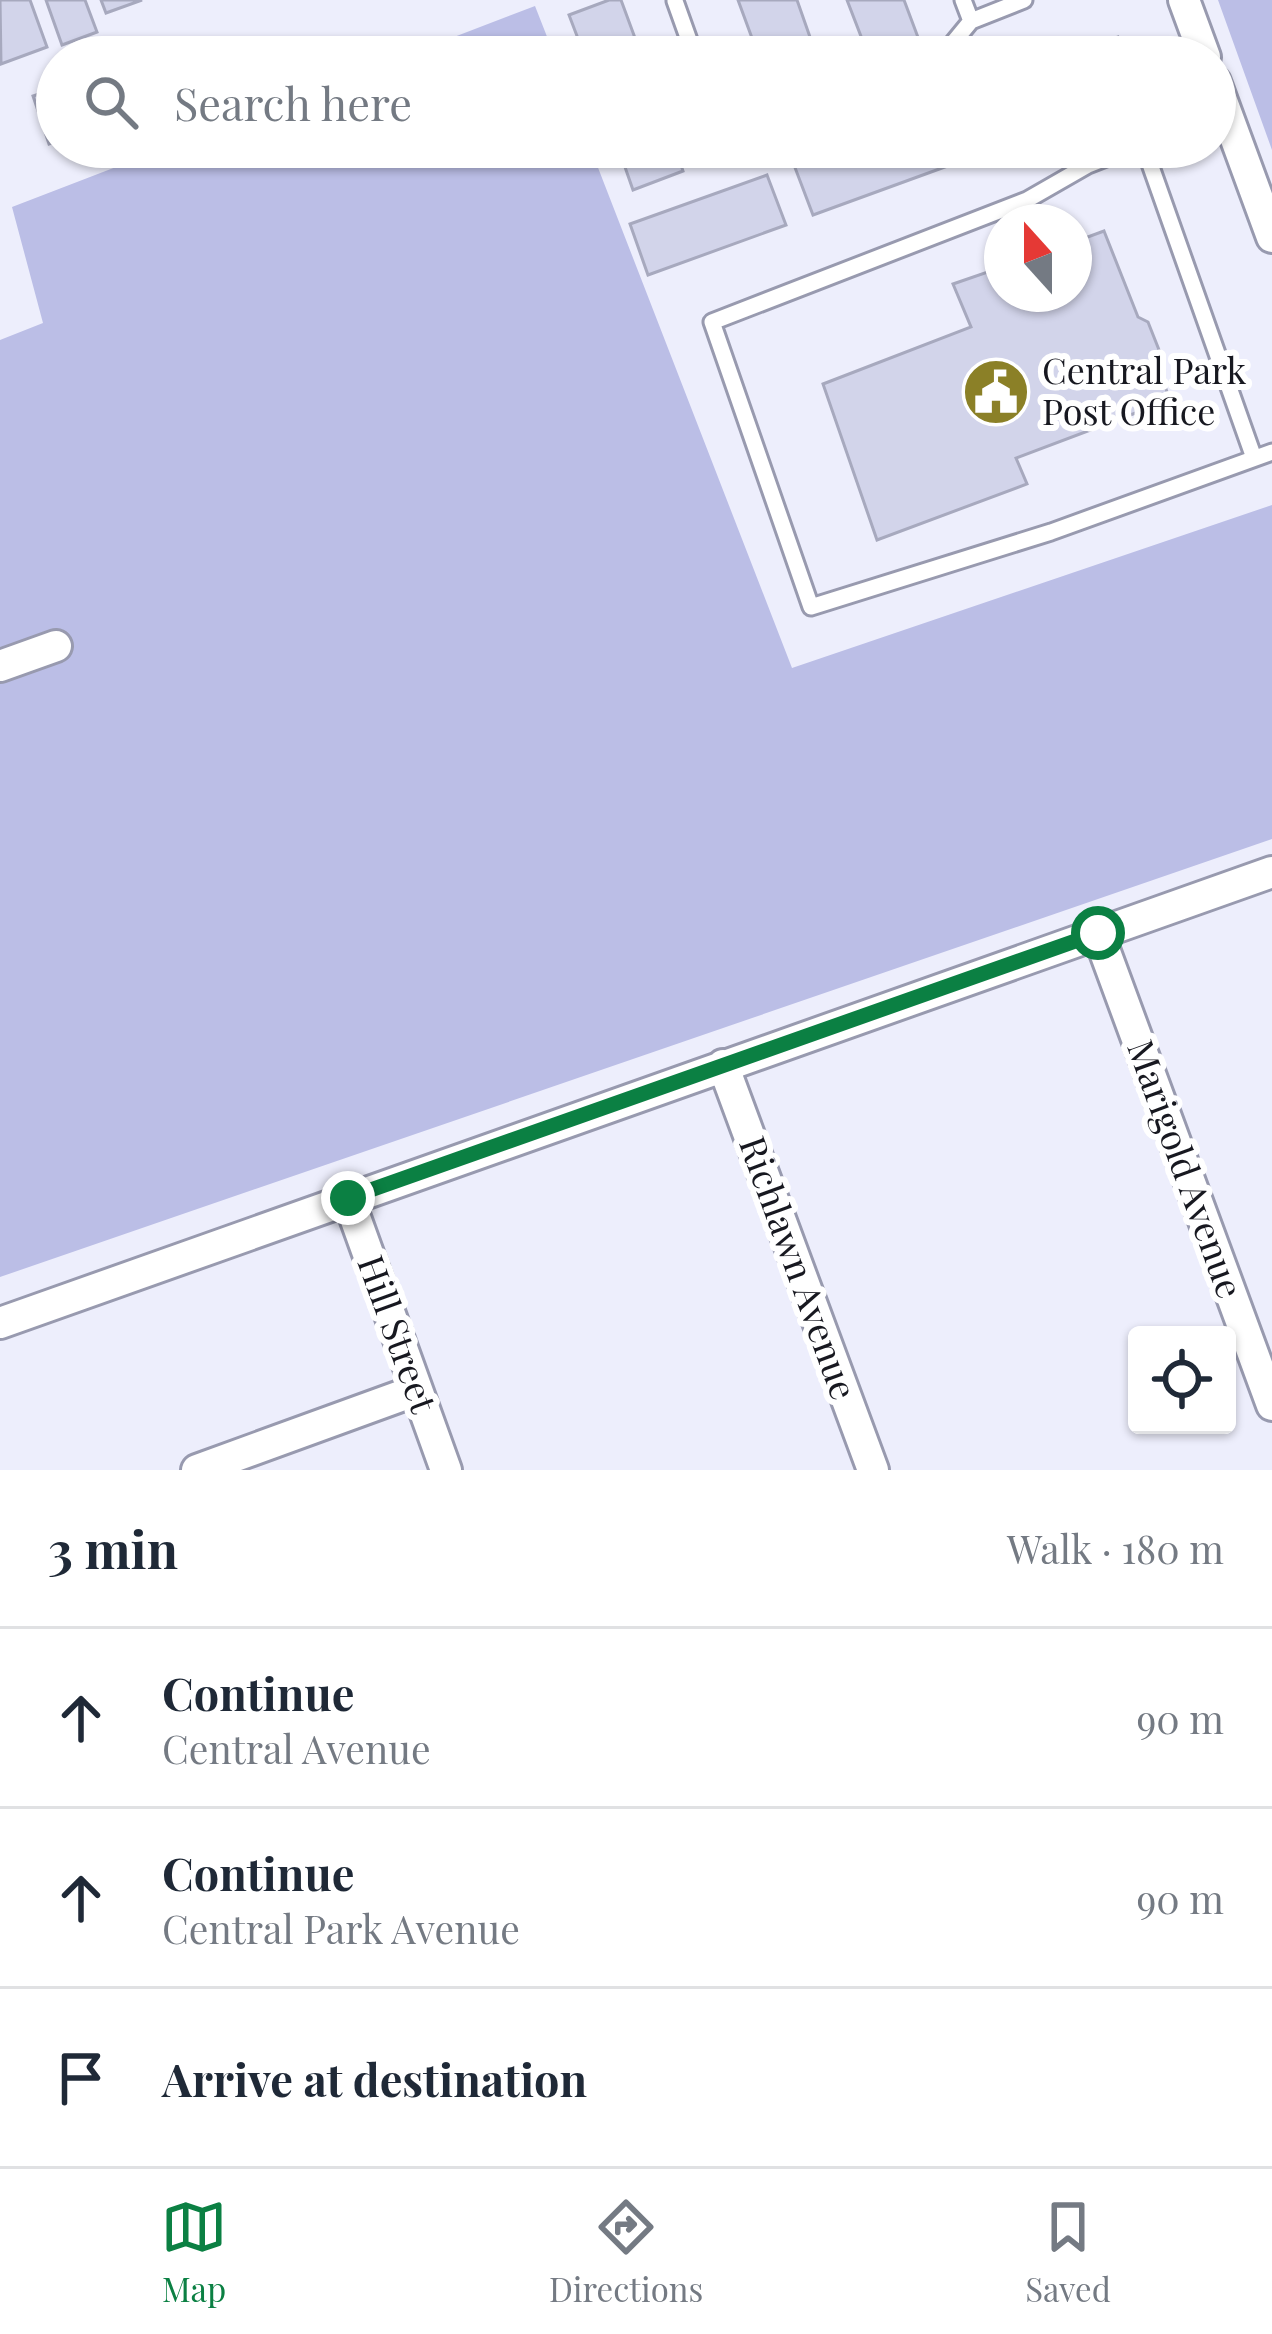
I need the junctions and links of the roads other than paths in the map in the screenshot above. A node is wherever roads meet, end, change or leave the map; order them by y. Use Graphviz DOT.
graph roads {
  1 [pos="963,0"];
  2 [pos="1024,0"];
  3 [pos="1184,0"];
  4 [pos="675,1"];
  5 [pos="971,21"];
  6 [pos="688,36"];
  7 [pos="959,36"];
  8 [pos="1197,36"];
  9 [pos="1236,145"];
  10 [pos="1083,168"];
  11 [pos="1151,168"];
  12 [pos="1272,237"];
  13 [pos="1272,452"];
  14 [pos="1254,458"];
  15 [pos="56,646"];
  16 [pos="0,666"];
  17 [pos="1272,872"];
  18 [pos="1098,933"];
  19 [pos="723,1065"];
  20 [pos="348,1198"];
  21 [pos="0,1323"];
  22 [pos="417,1390"];
  23 [pos="1272,1405"];
  24 [pos="196,1470"];
  25 [pos="446,1470"];
  26 [pos="873,1470"];
  1 -- 5 [label="lane"];
  2 -- 5 [label="lane"];
  3 -- 8 [label="street"];
  4 -- 6 [label="lane"];
  5 -- 7 [label="lane"];
  9 -- 12 [label="street"];
  10 -- 14 [label="lane"];
  11 -- 14 [label="lane"];
  13 -- 14 [label="lane"];
  15 -- 16 [label="street"];
  17 -- 18 [label="street"];
  18 -- 19 [label="street"];
  18 -- 23 [label="street, Marigold Avenue"];
  19 -- 20 [label="street"];
  19 -- 26 [label="street, Richlawn Avenue"];
  20 -- 21 [label="street"];
  20 -- 22 [label="street, Hill Street"];
  22 -- 24 [label="street"];
  22 -- 25 [label="street, Hill Street"];
}
